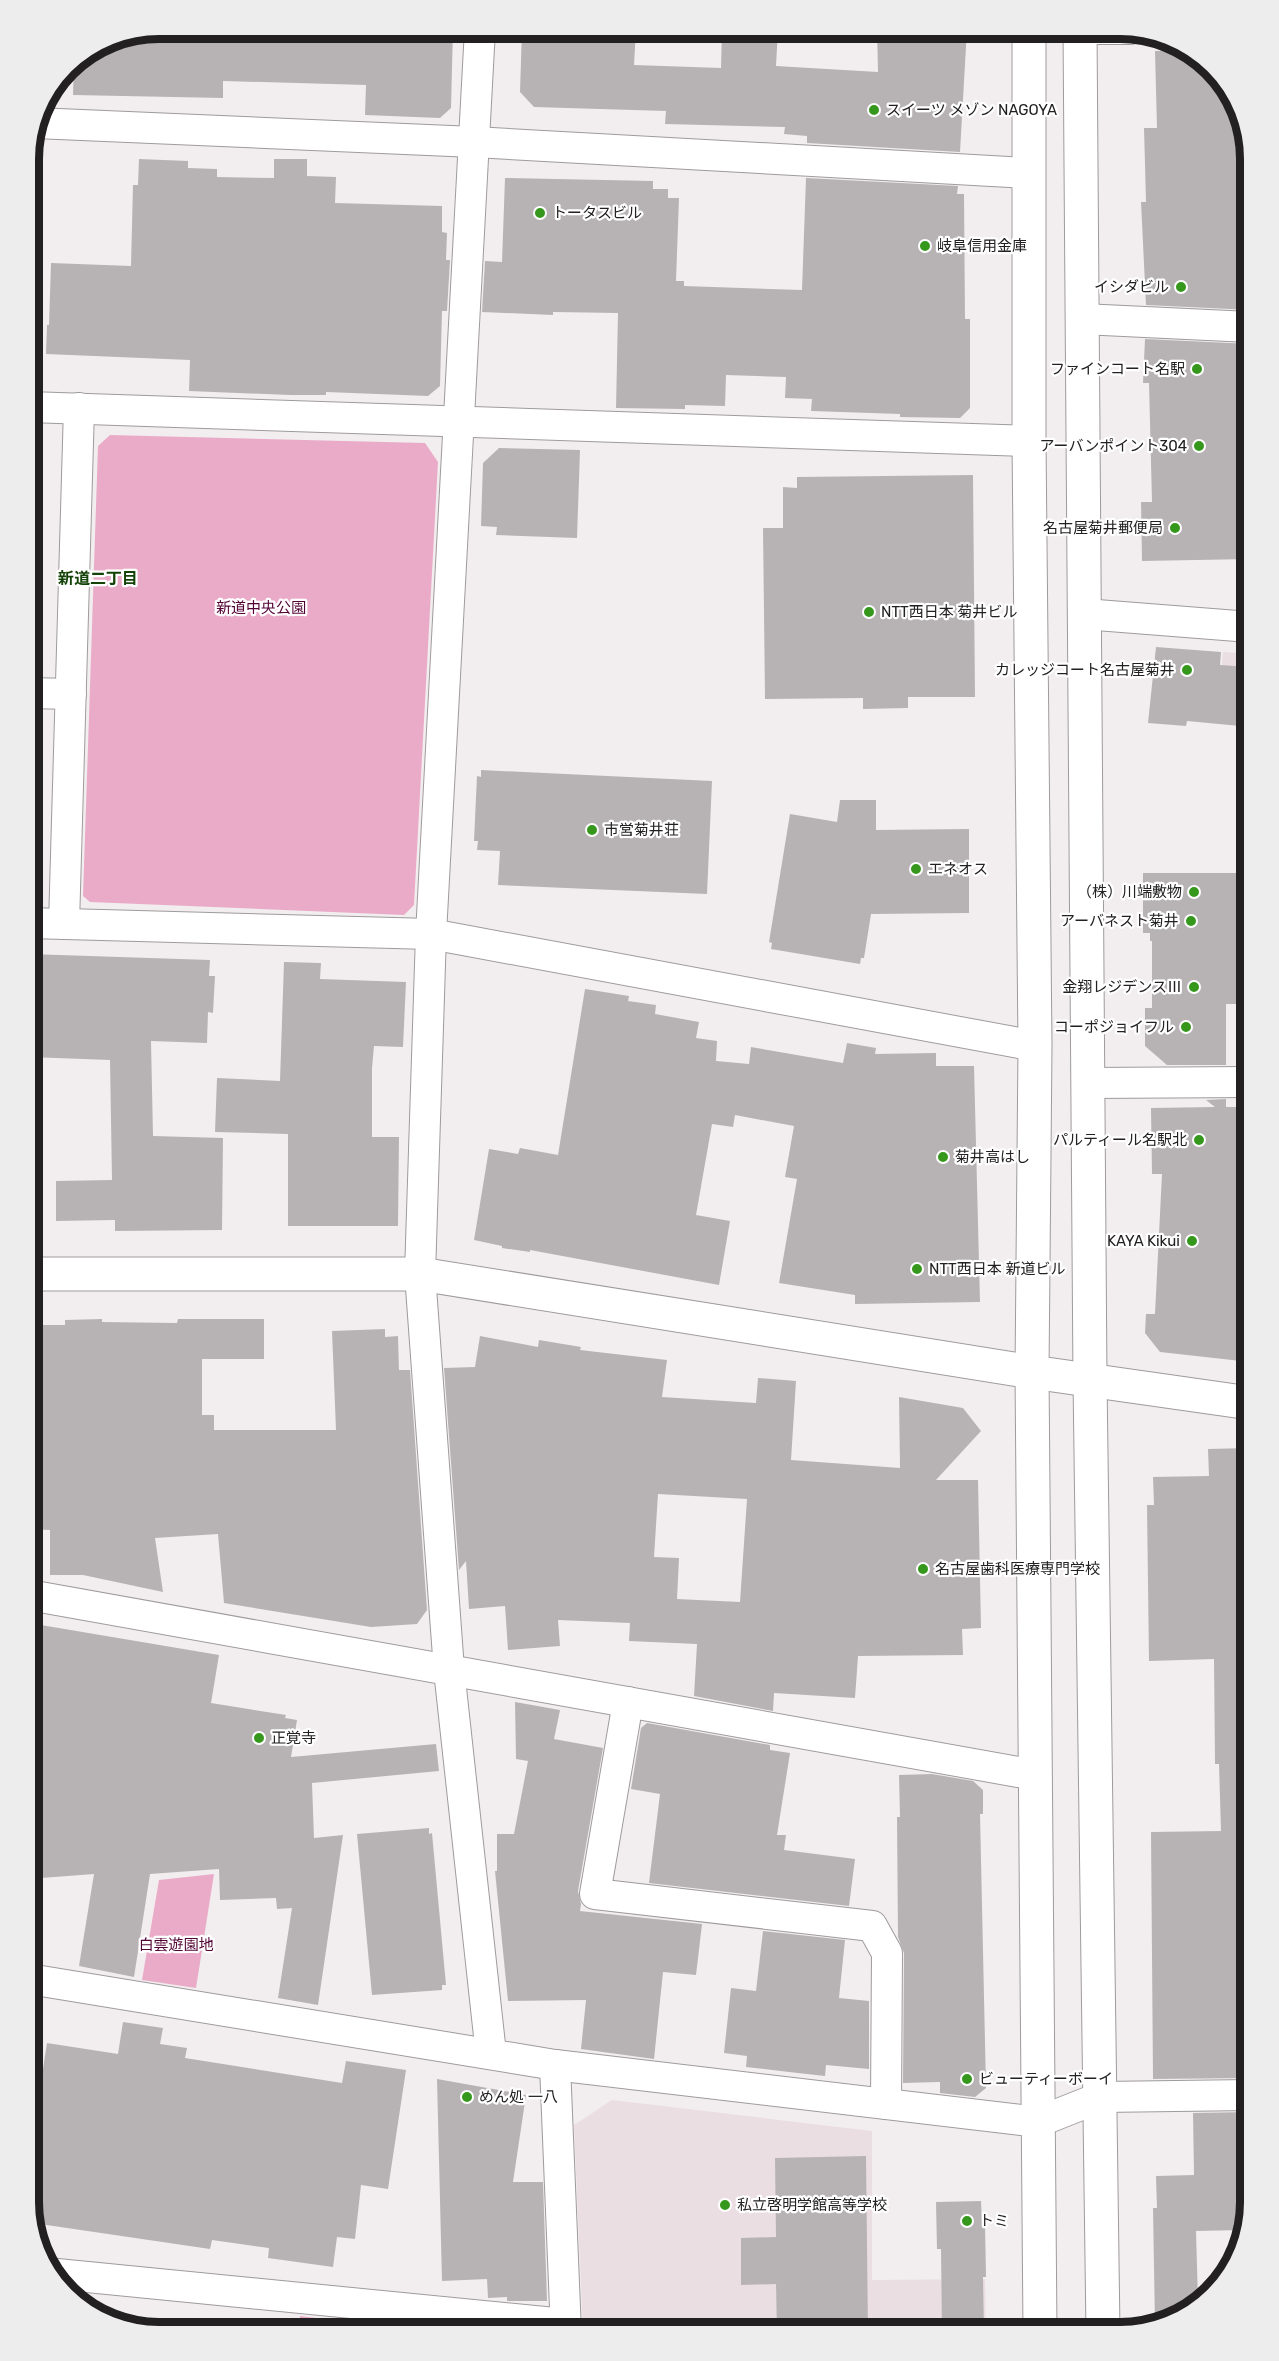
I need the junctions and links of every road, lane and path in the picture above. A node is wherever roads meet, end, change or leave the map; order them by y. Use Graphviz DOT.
graph roads {
  1 [pos="479,39"];
  2 [pos="1029,39"];
  3 [pos="1080,39"];
  4 [pos="45,123"];
  5 [pos="474,142"];
  6 [pos="1028,173"];
  7 [pos="1082,319"];
  8 [pos="1240,326"];
  9 [pos="39,407"];
  10 [pos="79,408"];
  11 [pos="459,421"];
  12 [pos="1029,441"];
  13 [pos="1084,614"];
  14 [pos="1240,626"];
  15 [pos="39,693"];
  16 [pos="71,694"];
  17 [pos="39,923"];
  18 [pos="64,924"];
  19 [pos="432,934"];
  20 [pos="1035,1046"];
  21 [pos="1240,1082"];
  22 [pos="1088,1083"];
  23 [pos="39,1274"];
  24 [pos="420,1274"];
  25 [pos="1032,1372"];
  26 [pos="1090,1380"];
  27 [pos="1240,1401"];
  28 [pos="39,1597"];
  29 [pos="449,1670"];
  30 [pos="628,1702"];
  31 [pos="1035,1775"];
  32 [pos="39,1980"];
  33 [pos="491,2054"];
  34 [pos="555,2065"];
  35 [pos="1240,2095"];
  36 [pos="1101,2097"];
  37 [pos="886,2104"];
  38 [pos="1038,2122"];
  39 [pos="64,2275"];
  40 [pos="509,2322"];
  41 [pos="565,2322"];
  42 [pos="1040,2322"];
  43 [pos="1103,2322"];
  1 -- 5 [label="street"];
  2 -- 6 [label="street"];
  3 -- 7 [label="street"];
  4 -- 5 [label="street"];
  5 -- 6 [label="street"];
  5 -- 11 [label="street"];
  6 -- 12 [label="street"];
  7 -- 8 [label="street"];
  7 -- 13 [label="street"];
  9 -- 10 [label="street"];
  10 -- 11 [label="street"];
  10 -- 16 [label="street"];
  11 -- 12 [label="street"];
  11 -- 19 [label="street"];
  12 -- 20 [label="street"];
  13 -- 14 [label="street"];
  13 -- 22 [label="street"];
  15 -- 16 [label="street"];
  16 -- 18 [label="street"];
  17 -- 18 [label="street"];
  18 -- 19 [label="street"];
  19 -- 20 [label="street"];
  19 -- 24 [label="street"];
  20 -- 25 [label="street"];
  21 -- 22 [label="street"];
  22 -- 26 [label="street"];
  23 -- 24 [label="street"];
  24 -- 25 [label="street"];
  24 -- 29 [label="street"];
  25 -- 26 [label="street"];
  25 -- 31 [label="street"];
  26 -- 27 [label="street"];
  26 -- 36 [label="street"];
  28 -- 29 [label="street"];
  29 -- 30 [label="street"];
  29 -- 33 [label="street"];
  30 -- 31 [label="street"];
  30 -- 37 [label="street"];
  31 -- 38 [label="street"];
  32 -- 33 [label="street"];
  33 -- 34 [label="street"];
  34 -- 37 [label="street"];
  34 -- 41 [label="street"];
  35 -- 36 [label="street"];
  36 -- 38 [label="street"];
  36 -- 43 [label="street"];
  37 -- 38 [label="street"];
  38 -- 42 [label="street"];
  39 -- 40 [label="street"];
}
